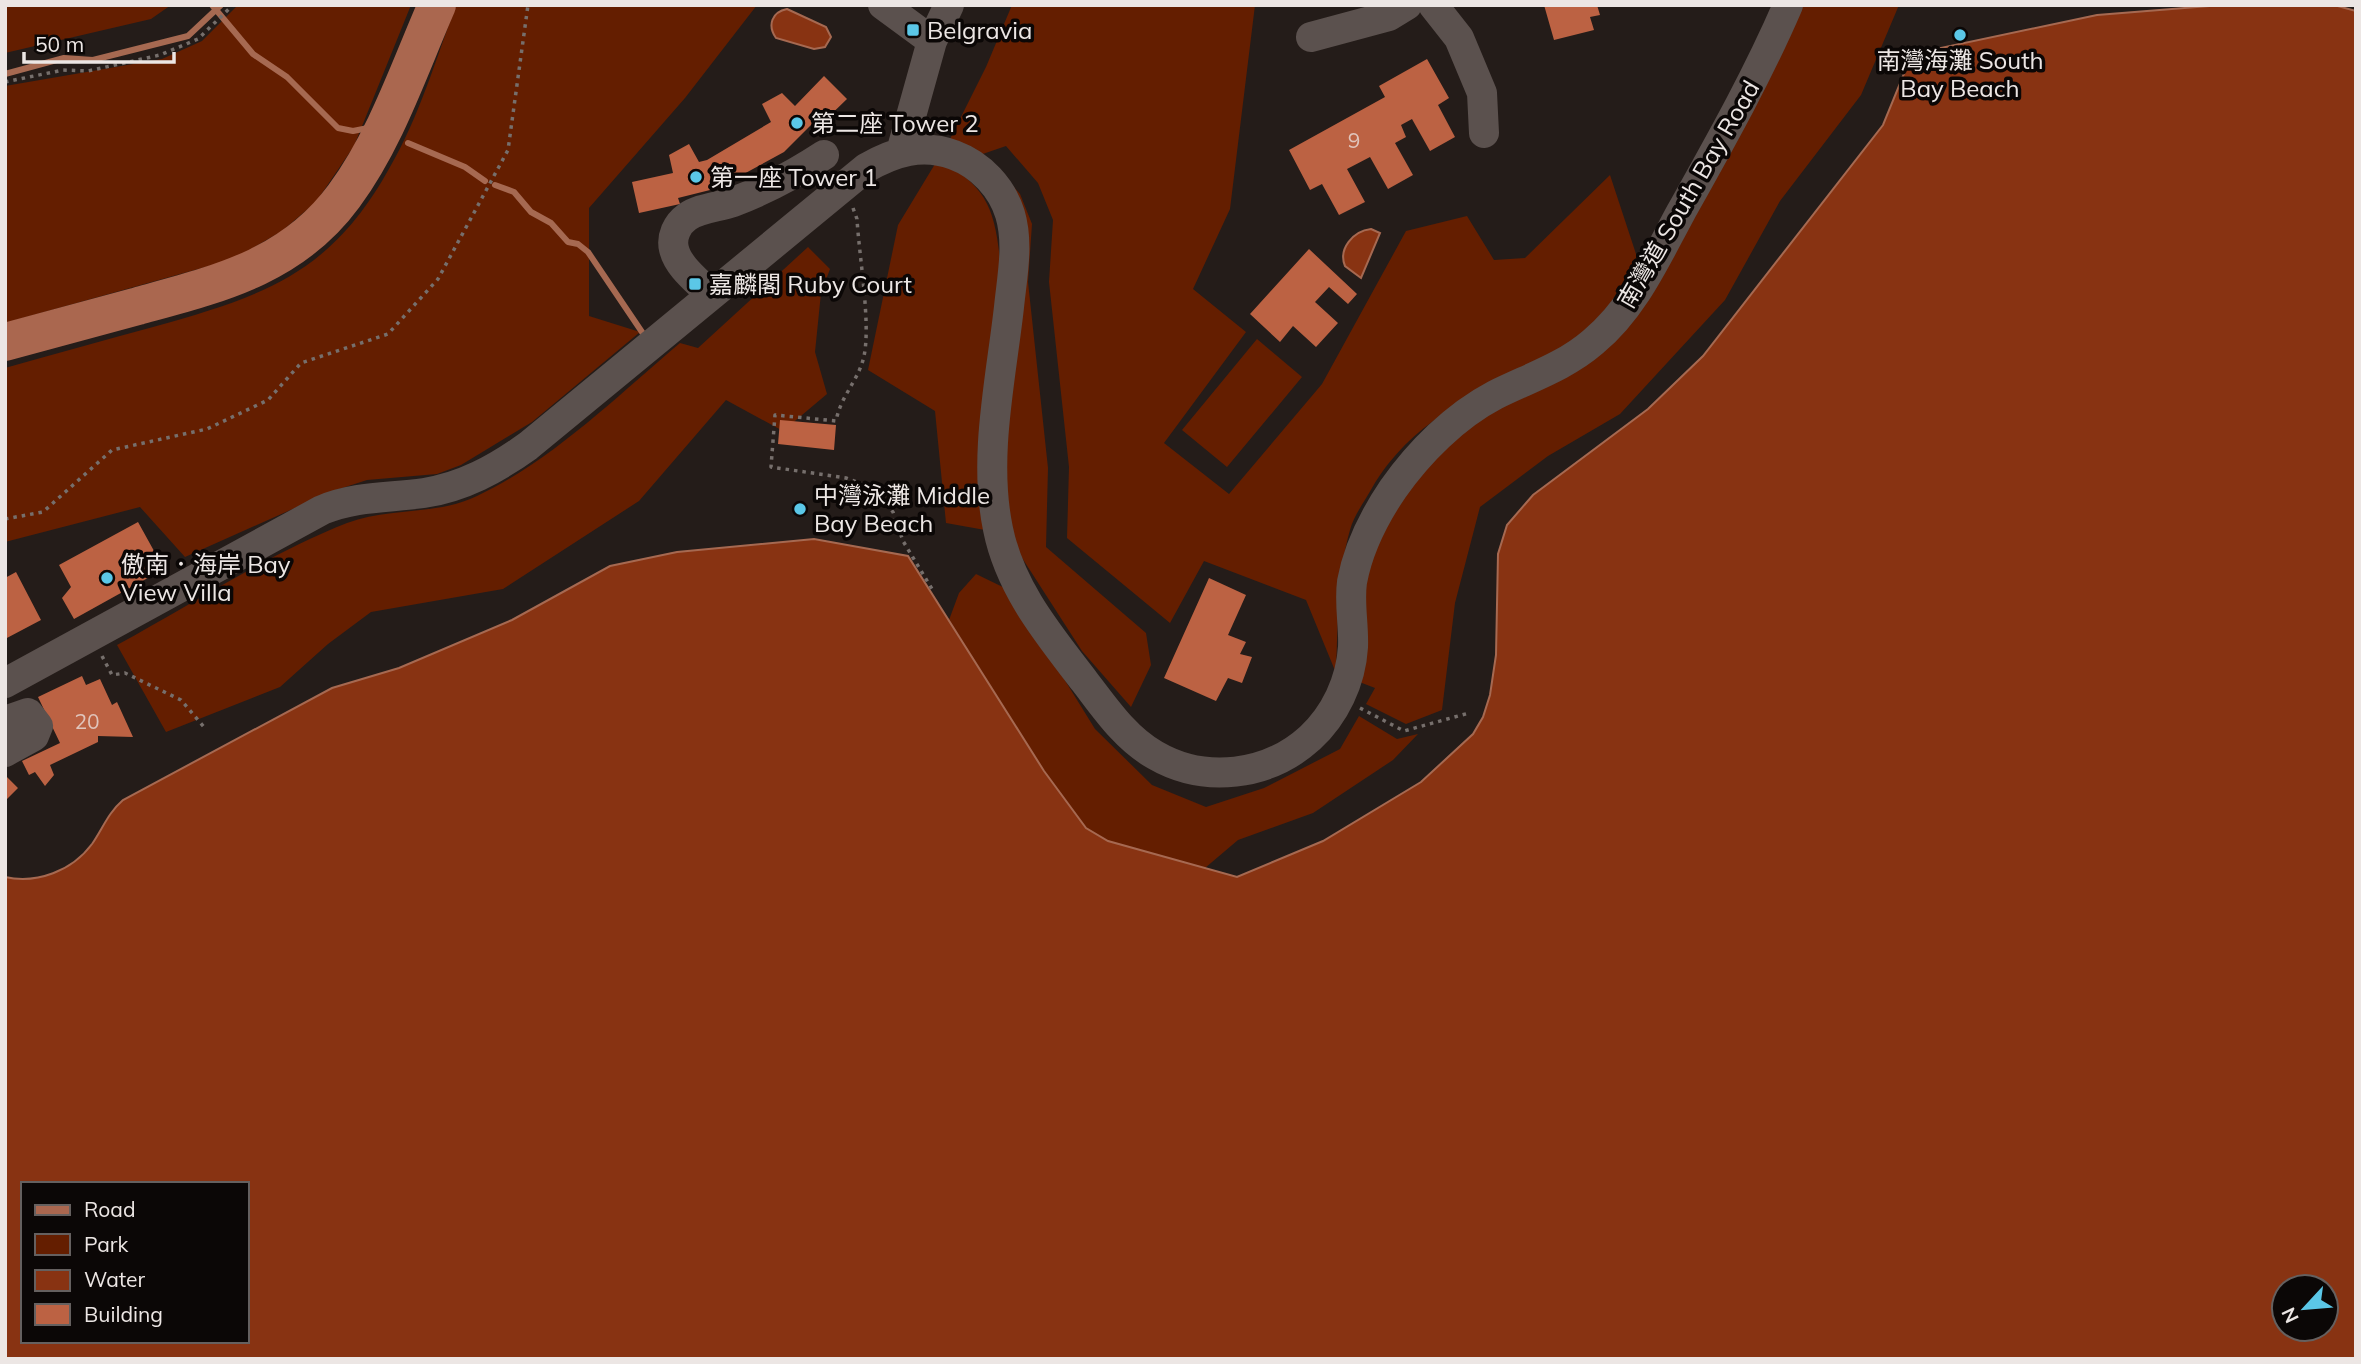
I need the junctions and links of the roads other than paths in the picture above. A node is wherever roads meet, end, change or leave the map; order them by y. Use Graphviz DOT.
graph roads {
  1 [pos="437,5"];
  2 [pos="883,5"];
  3 [pos="948,5"];
  4 [pos="1407,5"];
  5 [pos="1433,5"];
  6 [pos="1788,5"];
  7 [pos="1311,37"];
  8 [pos="932,41"];
  9 [pos="1484,133"];
  10 [pos="901,152"];
  11 [pos="824,155"];
  12 [pos="711,295"];
  13 [pos="5,342"];
  14 [pos="5,683"];
  15 [pos="5,721"];
  16 [pos="5,751"];
  1 -- 13 [label="main road"];
  2 -- 8 [label="street"];
  3 -- 8 [label="street"];
  4 -- 7 [label="street"];
  5 -- 9 [label="street"];
  6 -- 10 [label="street, 南灣道 South Bay Road"];
  8 -- 10 [label="street"];
  10 -- 12 [label="street, 南灣道 South Bay Road"];
  11 -- 12 [label="street"];
  12 -- 14 [label="street, 南灣道 South Bay Road"];
  15 -- 16 [label="street"];
}
